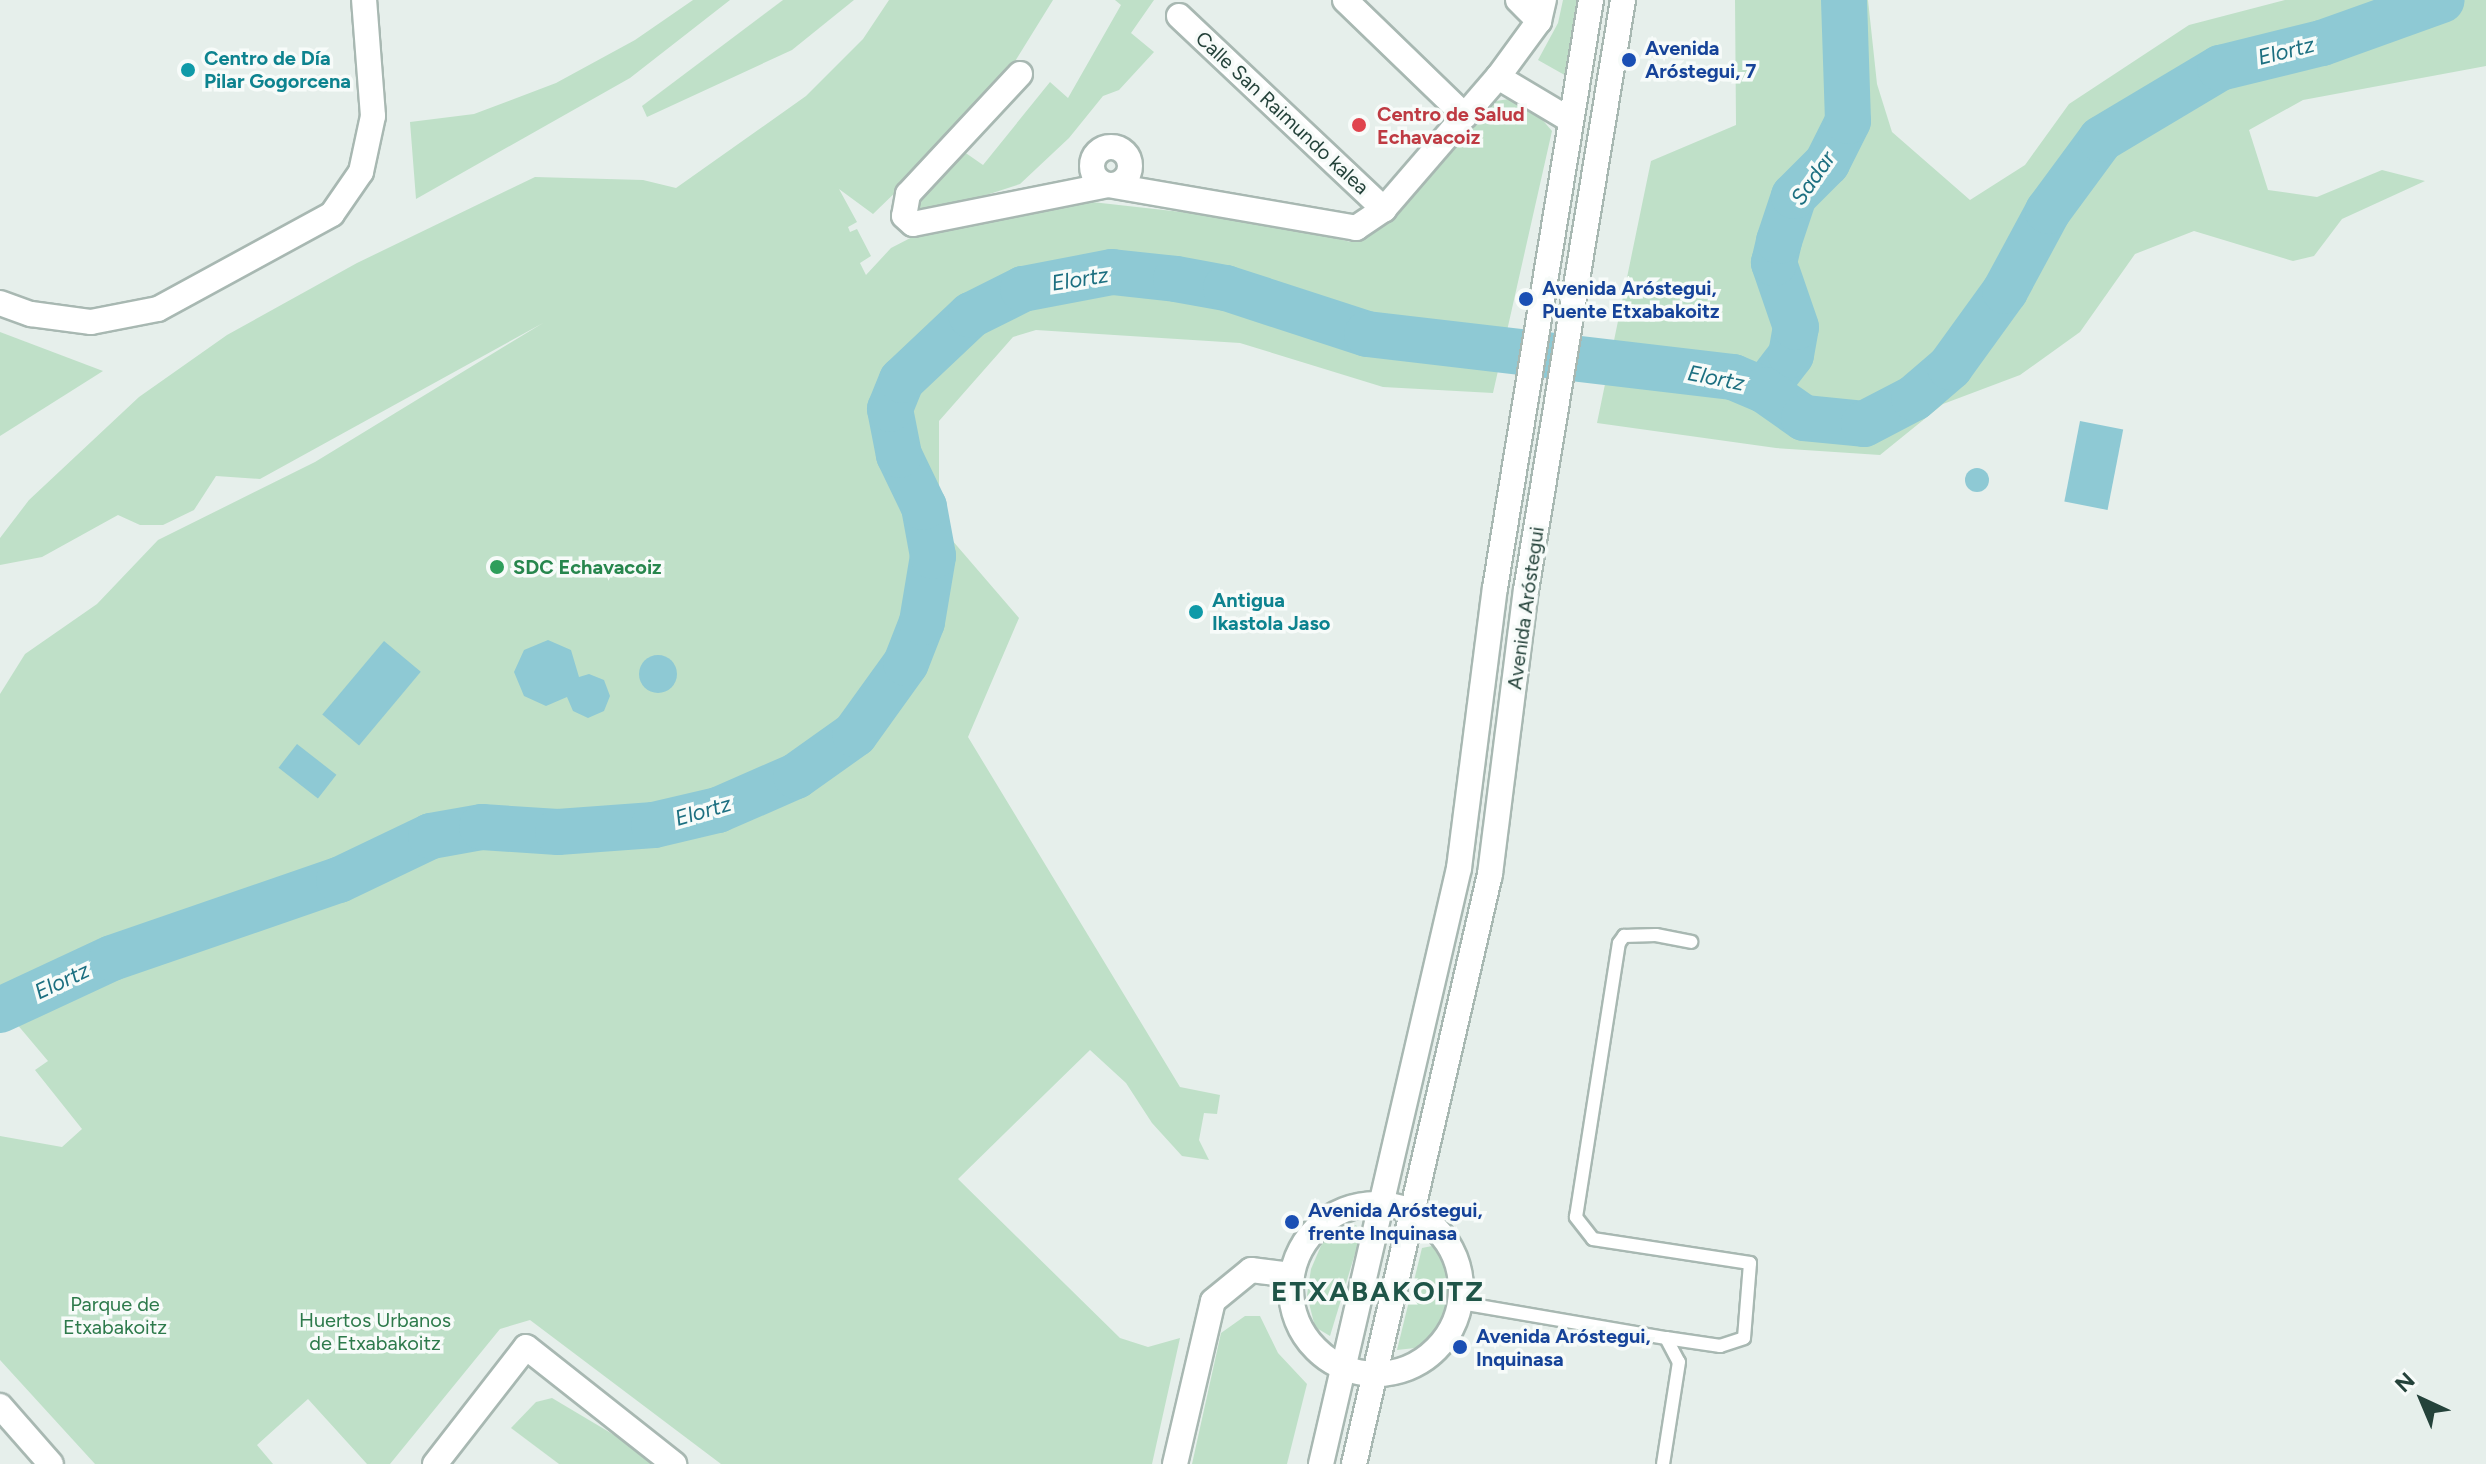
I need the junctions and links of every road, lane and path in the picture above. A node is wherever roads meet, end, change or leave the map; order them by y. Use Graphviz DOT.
graph roads {
  1 [pos="364,0"];
  2 [pos="1345,0"];
  3 [pos="1518,0"];
  4 [pos="1591,0"];
  5 [pos="1623,0"];
  6 [pos="1542,10"];
  7 [pos="1179,16"];
  8 [pos="1020,74"];
  9 [pos="1498,77"];
  10 [pos="1465,116"];
  11 [pos="1570,120"];
  12 [pos="1126,154"];
  13 [pos="1092,163"];
  14 [pos="1108,185"];
  15 [pos="1162,192"];
  16 [pos="1052,194"];
  17 [pos="1384,209"];
  18 [pos="0,303"];
  19 [pos="1691,942"];
  20 [pos="1381,1204"];
  21 [pos="1416,1213"];
  22 [pos="1291,1275"];
  23 [pos="1461,1303"];
  24 [pos="1666,1338"];
  25 [pos="1343,1369"];
  26 [pos="1374,1376"];
  27 [pos="0,1406"];
  28 [pos="51,1464"];
  29 [pos="435,1464"];
  30 [pos="674,1464"];
  31 [pos="1175,1464"];
  32 [pos="1321,1464"];
  33 [pos="1354,1464"];
  34 [pos="1663,1464"];
  1 -- 18 [label="street"];
  2 -- 10 [label="street"];
  3 -- 6 [label="street"];
  4 -- 11 [label="street, Avenida Aróstegui"];
  5 -- 21 [label="street, Avenida Aróstegui"];
  6 -- 9 [label="street"];
  7 -- 17 [label="street, Calle San Raimundo kalea"];
  8 -- 16 [label="street"];
  9 -- 10 [label="street"];
  9 -- 11 [label="street"];
  10 -- 17 [label="street"];
  11 -- 20 [label="street, Avenida Aróstegui"];
  12 -- 13 [label="street"];
  12 -- 14 [label="street"];
  12 -- 15 [label="street"];
  13 -- 14 [label="street"];
  13 -- 16 [label="street"];
  14 -- 15 [label="street"];
  14 -- 16 [label="street"];
  15 -- 17 [label="street"];
  19 -- 24 [label="lane"];
  20 -- 21 [label="street"];
  20 -- 22 [label="street"];
  20 -- 25 [label="street, Avenida Aróstegui"];
  21 -- 23 [label="street"];
  21 -- 26 [label="street, Avenida Aróstegui"];
  22 -- 25 [label="street"];
  22 -- 31 [label="street"];
  23 -- 24 [label="lane"];
  23 -- 26 [label="street"];
  24 -- 34 [label="lane"];
  25 -- 26 [label="street"];
  25 -- 32 [label="street, Avenida Aróstegui"];
  26 -- 33 [label="street, Avenida Aróstegui"];
  27 -- 28 [label="street"];
  29 -- 30 [label="street"];
}
